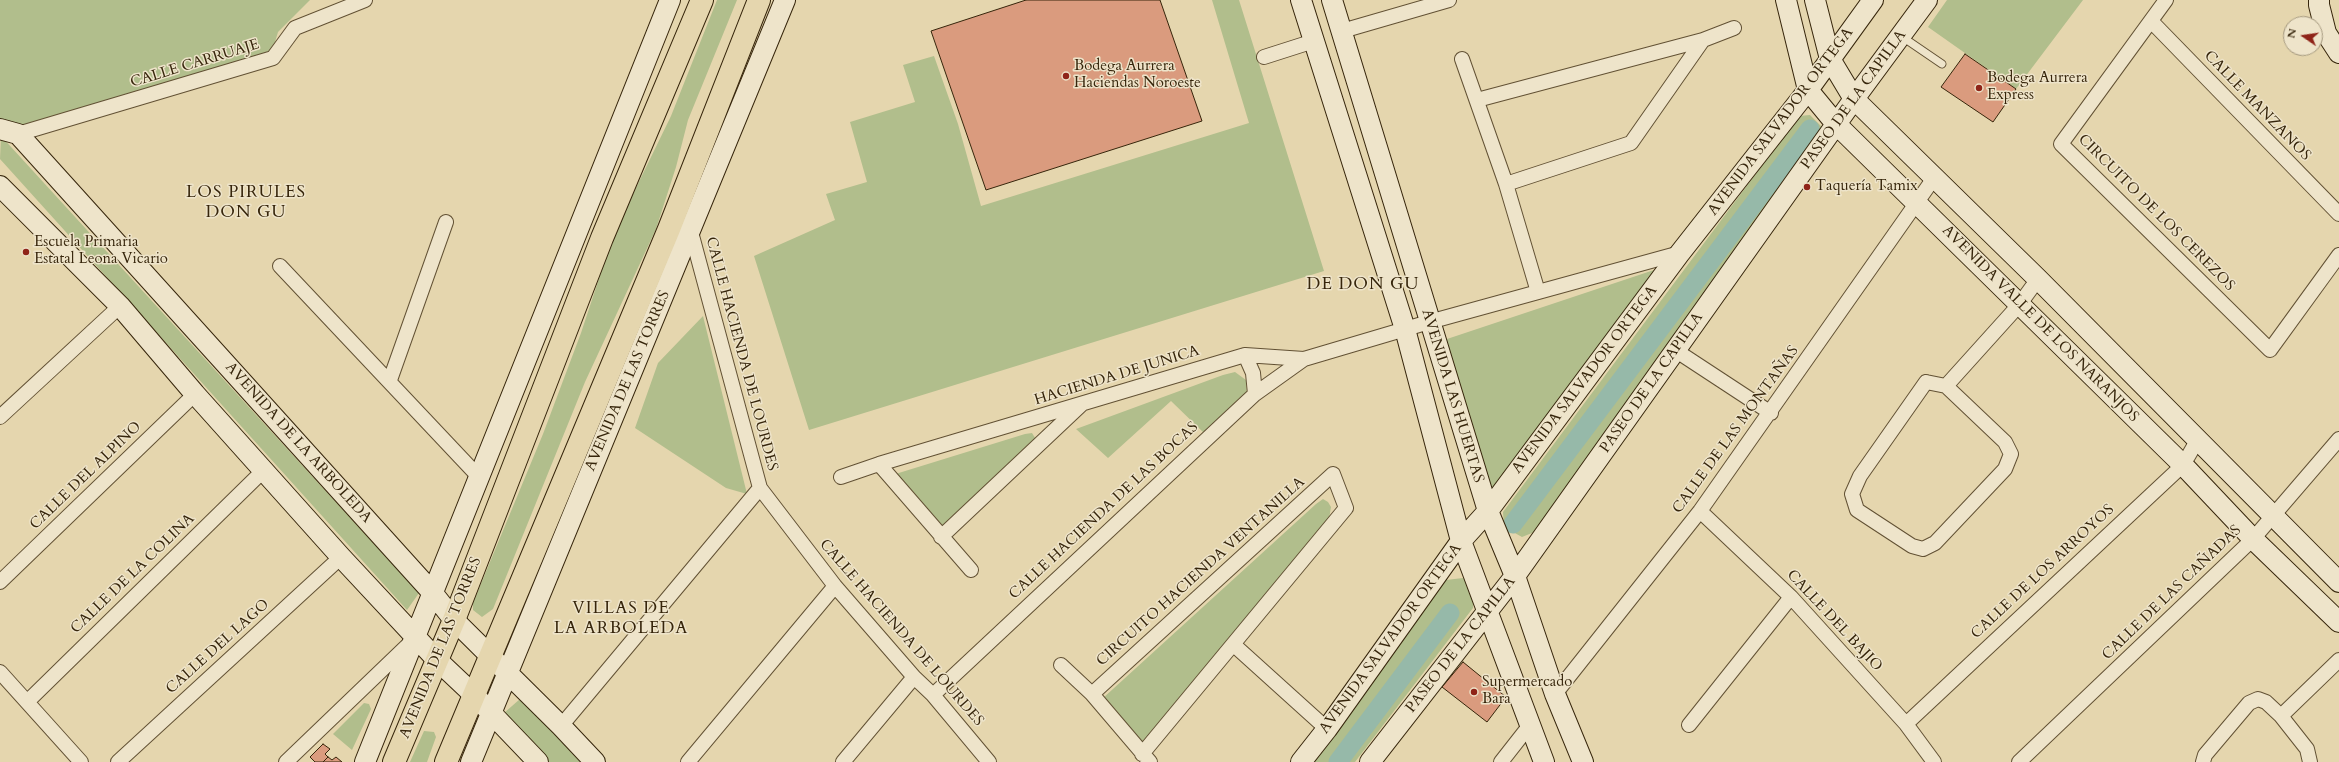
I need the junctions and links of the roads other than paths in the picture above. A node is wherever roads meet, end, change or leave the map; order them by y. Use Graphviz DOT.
graph roads {
  1 [pos="365,0"];
  2 [pos="670,0"];
  3 [pos="702,0"];
  4 [pos="759,0"];
  5 [pos="785,0"];
  6 [pos="1302,0"];
  7 [pos="1332,0"];
  8 [pos="1447,0"];
  9 [pos="1786,0"];
  10 [pos="1815,0"];
  11 [pos="1873,0"];
  12 [pos="1928,0"];
  13 [pos="2166,0"];
  14 [pos="2319,0"];
  15 [pos="2151,21"];
  16 [pos="1734,28"];
  17 [pos="1342,31"];
  18 [pos="1901,36"];
  19 [pos="1703,40"];
  20 [pos="1314,41"];
  21 [pos="2339,53"];
  22 [pos="1264,57"];
  23 [pos="1462,59"];
  24 [pos="1830,59"];
  25 [pos="1942,64"];
  26 [pos="1808,90"];
  27 [pos="1854,99"];
  28 [pos="1477,100"];
  29 [pos="1836,124"];
  30 [pos="9,131"];
  31 [pos="1934,178"];
  32 [pos="1506,184"];
  33 [pos="0,186"];
  34 [pos="1916,201"];
  35 [pos="2339,214"];
  36 [pos="446,222"];
  37 [pos="691,232"];
  38 [pos="1680,253"];
  39 [pos="2339,256"];
  40 [pos="280,266"];
  41 [pos="2038,279"];
  42 [pos="1538,292"];
  43 [pos="2018,305"];
  44 [pos="120,306"];
  45 [pos="1429,322"];
  46 [pos="1405,329"];
  47 [pos="1675,350"];
  48 [pos="1244,355"];
  49 [pos="1304,359"];
  50 [pos="390,380"];
  51 [pos="1946,386"];
  52 [pos="195,394"];
  53 [pos="1255,394"];
  54 [pos="1083,403"];
  55 [pos="1771,413"];
  56 [pos="0,417"];
  57 [pos="2339,439"];
  58 [pos="2197,441"];
  59 [pos="879,464"];
  60 [pos="2183,465"];
  61 [pos="264,471"];
  62 [pos="479,477"];
  63 [pos="841,477"];
  64 [pos="760,488"];
  65 [pos="1488,511"];
  66 [pos="1700,511"];
  67 [pos="2274,515"];
  68 [pos="941,537"];
  69 [pos="2253,539"];
  70 [pos="1461,541"];
  71 [pos="341,557"];
  72 [pos="971,570"];
  73 [pos="1515,576"];
  74 [pos="0,582"];
  75 [pos="2339,582"];
  76 [pos="835,586"];
  77 [pos="431,591"];
  78 [pos="1791,597"];
  79 [pos="1488,610"];
  80 [pos="454,620"];
  81 [pos="2339,622"];
  82 [pos="416,637"];
  83 [pos="1234,645"];
  84 [pos="490,656"];
  85 [pos="437,660"];
  86 [pos="2339,660"];
  87 [pos="1061,665"];
  88 [pos="0,672"];
  89 [pos="506,673"];
  90 [pos="914,678"];
  91 [pos="473,694"];
  92 [pos="1092,694"];
  93 [pos="1555,694"];
  94 [pos="933,695"];
  95 [pos="27,702"];
  96 [pos="490,712"];
  97 [pos="2281,716"];
  98 [pos="1906,724"];
  99 [pos="1530,725"];
  100 [pos="1690,725"];
  101 [pos="562,726"];
  102 [pos="1327,729"];
  103 [pos="1146,758"];
  104 [pos="81,762"];
  105 [pos="118,762"];
  106 [pos="286,762"];
  107 [pos="364,762"];
  108 [pos="394,762"];
  109 [pos="446,762"];
  110 [pos="471,762"];
  111 [pos="538,762"];
  112 [pos="595,762"];
  113 [pos="688,762"];
  114 [pos="843,762"];
  115 [pos="989,762"];
  116 [pos="1301,762"];
  117 [pos="1370,762"];
  118 [pos="1501,762"];
  119 [pos="1544,762"];
  120 [pos="1583,762"];
  121 [pos="1934,762"];
  122 [pos="2019,762"];
  123 [pos="2203,762"];
  124 [pos="2310,762"];
  1 -- 30 [label="street, CALLE CARRUAJE"];
  2 -- 62 [label="street, AVENIDA DE LAS TORRES"];
  3 -- 80 [label="main road, AVENIDA DE LAS TORRES"];
  4 -- 84 [label="main road, AVENIDA DE LAS TORRES"];
  5 -- 37 [label="street, AVENIDA DE LAS TORRES"];
  6 -- 20 [label="street, AVENIDA LAS HUERTAS"];
  7 -- 17 [label="street, AVENIDA LAS HUERTAS"];
  8 -- 17 [label="street"];
  9 -- 26 [label="street, AVENIDA VALLE DE LOS NARANJOS"];
  10 -- 24 [label="street, AVENIDA VALLE DE LOS NARANJOS"];
  11 -- 24 [label="street, AVENIDA SALVADOR ORTEGA"];
  12 -- 18 [label="street, PASEO DE LA CAPILLA"];
  13 -- 15 [label="street, CIRCUITO DE LOS CEREZOS"];
  14 -- 21 [label="street"];
  15 -- 35 [label="street, CALLE MANZANOS"];
  15 -- 39 [label="street, CIRCUITO DE LOS CEREZOS"];
  16 -- 19 [label="street"];
  17 -- 45 [label="street, AVENIDA LAS HUERTAS"];
  18 -- 25 [label="lane"];
  18 -- 27 [label="street, PASEO DE LA CAPILLA"];
  19 -- 28 [label="street"];
  19 -- 32 [label="street"];
  20 -- 22 [label="street"];
  20 -- 46 [label="street, AVENIDA LAS HUERTAS"];
  23 -- 28 [label="street"];
  24 -- 26 [label="street, AVENIDA SALVADOR ORTEGA"];
  24 -- 27 [label="street, AVENIDA VALLE DE LOS NARANJOS"];
  26 -- 29 [label="street, AVENIDA VALLE DE LOS NARANJOS"];
  26 -- 38 [label="street, AVENIDA SALVADOR ORTEGA"];
  27 -- 29 [label="street, PASEO DE LA CAPILLA"];
  27 -- 31 [label="street, AVENIDA VALLE DE LOS NARANJOS"];
  28 -- 32 [label="street"];
  29 -- 34 [label="street, AVENIDA VALLE DE LOS NARANJOS"];
  29 -- 47 [label="street, PASEO DE LA CAPILLA"];
  30 -- 77 [label="street, AVENIDA DE LA ARBOLEDA"];
  31 -- 34 [label="street, CALLE DE LAS MONTAÑAS"];
  31 -- 41 [label="street, AVENIDA VALLE DE LOS NARANJOS"];
  32 -- 42 [label="street"];
  33 -- 44 [label="street"];
  34 -- 43 [label="street, AVENIDA VALLE DE LOS NARANJOS"];
  34 -- 55 [label="street, CALLE DE LAS MONTAÑAS"];
  36 -- 50 [label="street"];
  37 -- 64 [label="street, CALLE HACIENDA DE LOURDES"];
  37 -- 89 [label="street, AVENIDA DE LAS TORRES"];
  38 -- 42 [label="street, HACIENDA DE JUNICA"];
  38 -- 65 [label="street, AVENIDA SALVADOR ORTEGA"];
  40 -- 50 [label="street"];
  41 -- 43 [label="street"];
  41 -- 58 [label="street, AVENIDA VALLE DE LOS NARANJOS"];
  42 -- 45 [label="street, HACIENDA DE JUNICA"];
  43 -- 51 [label="street"];
  43 -- 60 [label="street, AVENIDA VALLE DE LOS NARANJOS"];
  44 -- 52 [label="street"];
  44 -- 56 [label="street"];
  45 -- 46 [label="street, HACIENDA DE JUNICA"];
  45 -- 65 [label="street, AVENIDA LAS HUERTAS"];
  46 -- 49 [label="street, HACIENDA DE JUNICA"];
  46 -- 70 [label="street, AVENIDA LAS HUERTAS"];
  47 -- 55 [label="street"];
  47 -- 73 [label="street, PASEO DE LA CAPILLA"];
  48 -- 49 [label="street, HACIENDA DE JUNICA"];
  48 -- 53 [label="street"];
  48 -- 54 [label="street, HACIENDA DE JUNICA"];
  49 -- 53 [label="street, CALLE HACIENDA DE LAS BOCAS"];
  50 -- 62 [label="street"];
  51 -- 51 [label="street"];
  52 -- 61 [label="street"];
  52 -- 74 [label="street, CALLE DEL ALPINO"];
  53 -- 94 [label="street, CALLE HACIENDA DE LAS BOCAS"];
  54 -- 59 [label="street, HACIENDA DE JUNICA"];
  54 -- 68 [label="street"];
  55 -- 66 [label="street, CALLE DE LAS MONTAÑAS"];
  57 -- 67 [label="street, CALLE DE LAS CAÑADAS"];
  58 -- 60 [label="street, CALLE DE LOS ARROYOS"];
  58 -- 67 [label="street, AVENIDA VALLE DE LOS NARANJOS"];
  59 -- 63 [label="street, HACIENDA DE JUNICA"];
  59 -- 68 [label="street"];
  60 -- 69 [label="street, AVENIDA VALLE DE LOS NARANJOS"];
  60 -- 98 [label="street, CALLE DE LOS ARROYOS"];
  61 -- 71 [label="street"];
  61 -- 95 [label="street, CALLE DE LA COLINA"];
  62 -- 77 [label="street, AVENIDA DE LAS TORRES"];
  64 -- 76 [label="street, CALLE HACIENDA DE LOURDES"];
  64 -- 101 [label="street"];
  65 -- 70 [label="street, AVENIDA SALVADOR ORTEGA"];
  65 -- 73 [label="street, AVENIDA LAS HUERTAS"];
  66 -- 78 [label="street, CALLE DEL BAJIO"];
  66 -- 93 [label="street, CALLE DE LAS MONTAÑAS"];
  67 -- 69 [label="street, CALLE DE LAS CAÑADAS"];
  67 -- 75 [label="street, AVENIDA VALLE DE LOS NARANJOS"];
  68 -- 72 [label="street"];
  69 -- 81 [label="street, AVENIDA VALLE DE LOS NARANJOS"];
  69 -- 122 [label="street, CALLE DE LAS CAÑADAS"];
  70 -- 79 [label="street, AVENIDA LAS HUERTAS"];
  70 -- 102 [label="street, AVENIDA SALVADOR ORTEGA"];
  71 -- 82 [label="street"];
  71 -- 105 [label="street, CALLE DEL LAGO"];
  73 -- 79 [label="street, PASEO DE LA CAPILLA"];
  73 -- 93 [label="street, AVENIDA LAS HUERTAS"];
  76 -- 90 [label="street, CALLE HACIENDA DE LOURDES"];
  76 -- 113 [label="street"];
  77 -- 80 [label="street, AVENIDA DE LA ARBOLEDA"];
  77 -- 82 [label="street, AVENIDA DE LAS TORRES"];
  78 -- 98 [label="street, CALLE DEL BAJIO"];
  78 -- 100 [label="street"];
  79 -- 99 [label="street, AVENIDA LAS HUERTAS"];
  79 -- 117 [label="street, PASEO DE LA CAPILLA"];
  80 -- 84 [label="street, AVENIDA DE LA ARBOLEDA"];
  80 -- 85 [label="main road, AVENIDA DE LAS TORRES"];
  82 -- 85 [label="street"];
  82 -- 106 [label="street"];
  82 -- 107 [label="street, AVENIDA DE LAS TORRES"];
  83 -- 92 [label="street, CIRCUITO HACIENDA VENTANILLA"];
  83 -- 102 [label="street"];
  83 -- 103 [label="street"];
  84 -- 89 [label="street, AVENIDA DE LA ARBOLEDA"];
  84 -- 91 [label="main road, AVENIDA DE LAS TORRES"];
  85 -- 91 [label="street"];
  85 -- 108 [label="main road, AVENIDA DE LAS TORRES"];
  86 -- 97 [label="street"];
  87 -- 92 [label="street"];
  88 -- 95 [label="street"];
  89 -- 96 [label="street, AVENIDA DE LAS TORRES"];
  89 -- 101 [label="street, AVENIDA DE LA ARBOLEDA"];
  90 -- 94 [label="street, CALLE HACIENDA DE LOURDES"];
  90 -- 114 [label="street"];
  91 -- 96 [label="street"];
  91 -- 109 [label="main road, AVENIDA DE LAS TORRES"];
  92 -- 103 [label="street"];
  93 -- 120 [label="street, AVENIDA LAS HUERTAS"];
  94 -- 115 [label="street, CALLE HACIENDA DE LOURDES"];
  95 -- 104 [label="street"];
  96 -- 110 [label="street, AVENIDA DE LAS TORRES"];
  96 -- 111 [label="street"];
  97 -- 123 [label="street"];
  97 -- 124 [label="street"];
  98 -- 121 [label="street, CALLE DEL BAJIO"];
  99 -- 118 [label="street"];
  99 -- 119 [label="street, AVENIDA LAS HUERTAS"];
  101 -- 112 [label="street, AVENIDA DE LA ARBOLEDA"];
  102 -- 116 [label="street, AVENIDA SALVADOR ORTEGA"];
}
